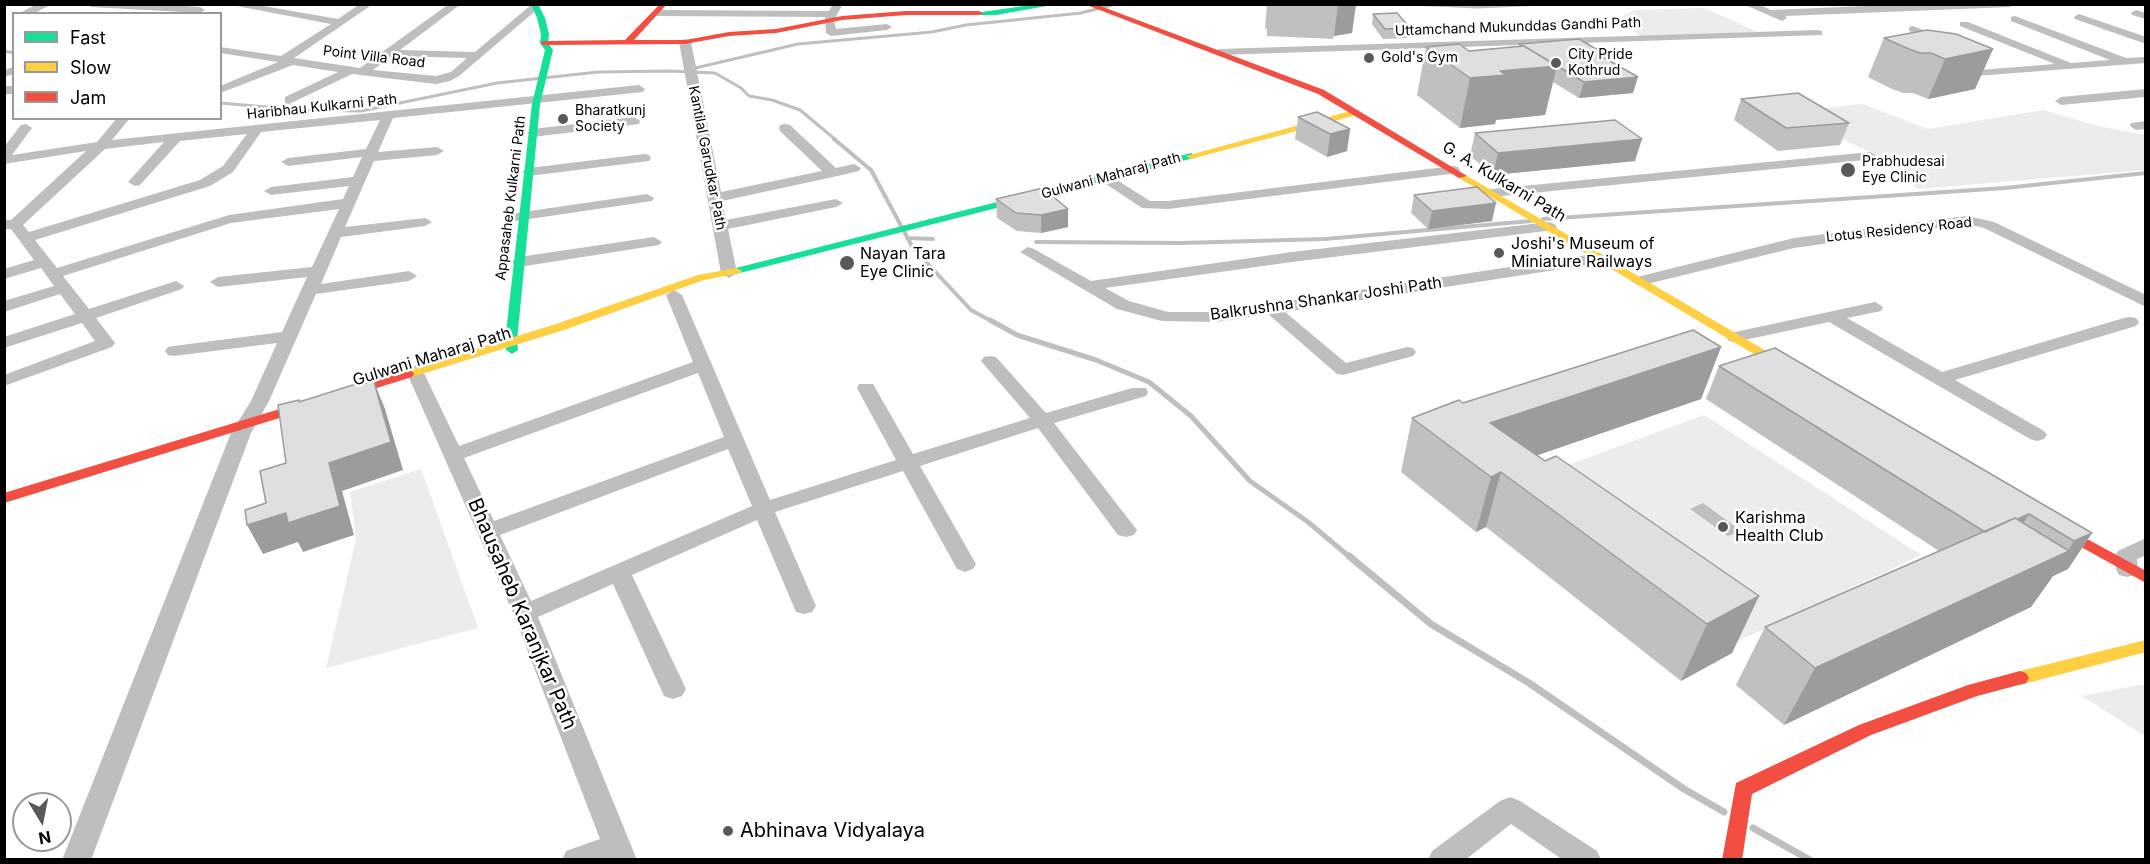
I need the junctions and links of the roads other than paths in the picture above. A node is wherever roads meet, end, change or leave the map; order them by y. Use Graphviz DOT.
graph roads {
  1 [pos="48,4"];
  2 [pos="91,4"];
  3 [pos="213,4"];
  4 [pos="231,4"];
  5 [pos="368,4"];
  6 [pos="456,4"];
  7 [pos="1055,4"];
  8 [pos="1748,4"];
  9 [pos="2010,4"];
  10 [pos="100,5"];
  11 [pos="1088,5"];
  12 [pos="535,6"];
  13 [pos="1015,8"];
  14 [pos="660,9"];
  15 [pos="28,12"];
  16 [pos="81,12"];
  17 [pos="195,12"];
  18 [pos="833,13"];
  19 [pos="1769,13"];
  20 [pos="2079,17"];
  21 [pos="2014,19"];
  22 [pos="339,22"];
  23 [pos="1964,24"];
  24 [pos="887,27"];
  25 [pos="1913,29"];
  26 [pos="2145,41"];
  27 [pos="685,42"];
  28 [pos="627,43"];
  29 [pos="545,45"];
  30 [pos="1955,45"];
  31 [pos="222,50"];
  32 [pos="234,52"];
  33 [pos="1219,52"];
  34 [pos="389,53"];
  35 [pos="478,55"];
  36 [pos="222,56"];
  37 [pos="2145,60"];
  38 [pos="287,61"];
  39 [pos="1998,62"];
  40 [pos="2126,62"];
  41 [pos="2070,66"];
  42 [pos="2019,70"];
  43 [pos="356,71"];
  44 [pos="1980,74"];
  45 [pos="222,89"];
  46 [pos="639,89"];
  47 [pos="2145,93"];
  48 [pos="289,100"];
  49 [pos="530,101"];
  50 [pos="2061,101"];
  51 [pos="1354,112"];
  52 [pos="388,115"];
  53 [pos="122,120"];
  54 [pos="634,121"];
  55 [pos="26,128"];
  56 [pos="785,128"];
  57 [pos="256,130"];
  58 [pos="533,133"];
  59 [pos="175,138"];
  60 [pos="100,145"];
  61 [pos="438,151"];
  62 [pos="370,155"];
  63 [pos="1870,156"];
  64 [pos="4,158"];
  65 [pos="644,158"];
  66 [pos="288,162"];
  67 [pos="854,168"];
  68 [pos="1453,170"];
  69 [pos="522,172"];
  70 [pos="833,173"];
  71 [pos="1104,178"];
  72 [pos="358,181"];
  73 [pos="135,182"];
  74 [pos="271,191"];
  75 [pos="1492,193"];
  76 [pos="647,198"];
  77 [pos="715,198"];
  78 [pos="348,203"];
  79 [pos="836,203"];
  80 [pos="524,216"];
  81 [pos="509,218"];
  82 [pos="425,222"];
  83 [pos="10,224"];
  84 [pos="720,226"];
  85 [pos="1549,227"];
  86 [pos="335,233"];
  87 [pos="26,238"];
  88 [pos="654,242"];
  89 [pos="1028,252"];
  90 [pos="1600,258"];
  91 [pos="519,262"];
  92 [pos="49,268"];
  93 [pos="318,271"];
  94 [pos="729,273"];
  95 [pos="4,274"];
  96 [pos="409,276"];
  97 [pos="1639,281"];
  98 [pos="218,282"];
  99 [pos="176,285"];
  100 [pos="1088,286"];
  101 [pos="64,288"];
  102 [pos="310,290"];
  103 [pos="674,295"];
  104 [pos="2145,302"];
  105 [pos="4,307"];
  106 [pos="1875,307"];
  107 [pos="1271,309"];
  108 [pos="84,315"];
  109 [pos="1831,316"];
  110 [pos="2130,322"];
  111 [pos="289,336"];
  112 [pos="1735,337"];
  113 [pos="4,343"];
  114 [pos="512,345"];
  115 [pos="174,351"];
  116 [pos="1407,352"];
  117 [pos="990,360"];
  118 [pos="704,365"];
  119 [pos="417,375"];
  120 [pos="1940,379"];
  121 [pos="4,381"];
  122 [pos="1808,381"];
  123 [pos="866,388"];
  124 [pos="1139,392"];
  125 [pos="1042,420"];
  126 [pos="243,428"];
  127 [pos="2037,435"];
  128 [pos="734,440"];
  129 [pos="453,455"];
  130 [pos="909,462"];
  131 [pos="4,498"];
  132 [pos="4,508"];
  133 [pos="763,509"];
  134 [pos="2044,521"];
  135 [pos="1126,530"];
  136 [pos="487,532"];
  137 [pos="2145,545"];
  138 [pos="965,564"];
  139 [pos="619,572"];
  140 [pos="2135,574"];
  141 [pos="2145,585"];
  142 [pos="804,606"];
  143 [pos="525,613"];
  144 [pos="2145,646"];
  145 [pos="673,689"];
  146 [pos="620,853"];
  147 [pos="1732,857"];
  148 [pos="76,860"];
  149 [pos="576,860"];
  150 [pos="1442,860"];
  151 [pos="1587,860"];
  1 -- 15 [label="street"];
  2 -- 10 [label="street"];
  3 -- 17 [label="street"];
  4 -- 22 [label="street"];
  5 -- 22 [label="street"];
  6 -- 34 [label="street"];
  7 -- 13 [label="street"];
  8 -- 19 [label="street"];
  9 -- 19 [label="street"];
  10 -- 16 [label="street"];
  10 -- 17 [label="street"];
  11 -- 33 [label="street, G. A. Kulkarni Path"];
  12 -- 29 [label="street"];
  12 -- 35 [label="street, Point Villa Road"];
  13 -- 18 [label="street"];
  14 -- 18 [label="street"];
  14 -- 28 [label="street"];
  18 -- 24 [label="street"];
  18 -- 27 [label="street"];
  19 -- 33 [label="street, Uttamchand Mukunddas Gandhi Path"];
  20 -- 26 [label="street"];
  21 -- 40 [label="street"];
  22 -- 38 [label="street"];
  23 -- 41 [label="street"];
  25 -- 30 [label="street"];
  27 -- 28 [label="street"];
  27 -- 77 [label="street, Kantilal Garudkar Path"];
  28 -- 29 [label="street"];
  29 -- 49 [label="street, Appasaheb Kulkarni Path"];
  31 -- 32 [label="street, Point Villa Road"];
  32 -- 36 [label="street"];
  32 -- 38 [label="street, Point Villa Road"];
  33 -- 51 [label="street, G. A. Kulkarni Path"];
  34 -- 35 [label="street"];
  34 -- 43 [label="street"];
  35 -- 43 [label="street, Point Villa Road"];
  37 -- 40 [label="street"];
  38 -- 43 [label="street, Point Villa Road"];
  38 -- 45 [label="street"];
  39 -- 42 [label="street"];
  40 -- 41 [label="street"];
  41 -- 42 [label="street"];
  42 -- 44 [label="street"];
  43 -- 48 [label="street"];
  46 -- 49 [label="street, Haribhau Kulkarni Path"];
  47 -- 50 [label="street"];
  49 -- 52 [label="street, Haribhau Kulkarni Path"];
  49 -- 58 [label="street, Appasaheb Kulkarni Path"];
  49 -- 69 [label="street, Appasaheb Kulkarni Path"];
  51 -- 68 [label="street, G. A. Kulkarni Path"];
  51 -- 71 [label="street, Gulwani Maharaj Path"];
  52 -- 57 [label="street, Haribhau Kulkarni Path"];
  52 -- 62 [label="street"];
  53 -- 60 [label="street"];
  54 -- 58 [label="street"];
  55 -- 64 [label="street"];
  56 -- 70 [label="street"];
  57 -- 59 [label="street, Haribhau Kulkarni Path"];
  57 -- 87 [label="street"];
  58 -- 69 [label="street, Appasaheb Kulkarni Path"];
  59 -- 60 [label="street, Haribhau Kulkarni Path"];
  59 -- 73 [label="street"];
  60 -- 64 [label="street, Haribhau Kulkarni Path"];
  60 -- 83 [label="street"];
  61 -- 62 [label="street"];
  62 -- 66 [label="street"];
  62 -- 72 [label="street"];
  63 -- 75 [label="street"];
  65 -- 69 [label="street"];
  67 -- 70 [label="street"];
  68 -- 71 [label="street"];
  68 -- 75 [label="street, G. A. Kulkarni Path"];
  69 -- 80 [label="street, Appasaheb Kulkarni Path"];
  70 -- 77 [label="street"];
  71 -- 94 [label="street, Gulwani Maharaj Path"];
  72 -- 74 [label="street"];
  72 -- 78 [label="street"];
  75 -- 85 [label="street, G. A. Kulkarni Path"];
  76 -- 80 [label="street"];
  77 -- 84 [label="street, Kantilal Garudkar Path"];
  78 -- 86 [label="street"];
  78 -- 92 [label="street"];
  79 -- 84 [label="street"];
  80 -- 81 [label="street"];
  80 -- 91 [label="street, Appasaheb Kulkarni Path"];
  82 -- 86 [label="street"];
  83 -- 87 [label="street"];
  84 -- 94 [label="street, Kantilal Garudkar Path"];
  85 -- 90 [label="street, G. A. Kulkarni Path"];
  85 -- 100 [label="street"];
  86 -- 93 [label="street"];
  87 -- 92 [label="street"];
  88 -- 91 [label="street"];
  89 -- 100 [label="street, Balkrushna Shankar Joshi Path"];
  90 -- 97 [label="street, G. A. Kulkarni Path"];
  90 -- 107 [label="street, Balkrushna Shankar Joshi Path"];
  91 -- 114 [label="street, Appasaheb Kulkarni Path"];
  92 -- 95 [label="street"];
  92 -- 101 [label="street"];
  93 -- 98 [label="street"];
  93 -- 102 [label="street"];
  94 -- 103 [label="street, Gulwani Maharaj Path"];
  94 -- 114 [label="street, Gulwani Maharaj Path"];
  96 -- 102 [label="street"];
  97 -- 104 [label="street, Lotus Residency Road"];
  97 -- 112 [label="street, G. A. Kulkarni Path"];
  99 -- 108 [label="street"];
  100 -- 107 [label="street, Balkrushna Shankar Joshi Path"];
  101 -- 105 [label="street"];
  101 -- 108 [label="street"];
  102 -- 111 [label="street"];
  103 -- 114 [label="street, Gulwani Maharaj Path"];
  103 -- 118 [label="street"];
  106 -- 109 [label="street"];
  107 -- 116 [label="street"];
  108 -- 113 [label="street"];
  108 -- 121 [label="street"];
  109 -- 112 [label="street"];
  109 -- 120 [label="street"];
  110 -- 120 [label="street"];
  111 -- 115 [label="street"];
  111 -- 126 [label="street"];
  112 -- 122 [label="street, G. A. Kulkarni Path"];
  114 -- 119 [label="street, Gulwani Maharaj Path"];
  117 -- 125 [label="street"];
  118 -- 128 [label="street"];
  118 -- 129 [label="street"];
  119 -- 126 [label="street, Gulwani Maharaj Path"];
  119 -- 129 [label="street, Bhausaheb Karanjkar Path"];
  120 -- 127 [label="street"];
  123 -- 130 [label="street"];
  124 -- 125 [label="street"];
  125 -- 130 [label="street"];
  125 -- 135 [label="street"];
  126 -- 131 [label="street, Gulwani Maharaj Path"];
  126 -- 132 [label="street, Gulwani Maharaj Path"];
  126 -- 148 [label="street"];
  128 -- 133 [label="street"];
  128 -- 136 [label="street"];
  129 -- 136 [label="street, Bhausaheb Karanjkar Path"];
  130 -- 133 [label="street"];
  130 -- 138 [label="street"];
  133 -- 139 [label="street"];
  133 -- 142 [label="street"];
  134 -- 140 [label="street"];
  136 -- 143 [label="street, Bhausaheb Karanjkar Path"];
  137 -- 140 [label="street"];
  139 -- 143 [label="street"];
  139 -- 145 [label="street"];
  140 -- 141 [label="street"];
  143 -- 146 [label="street, Bhausaheb Karanjkar Path"];
  144 -- 147 [label="street"];
  146 -- 149 [label="street"];
  150 -- 151 [label="street"];
}
